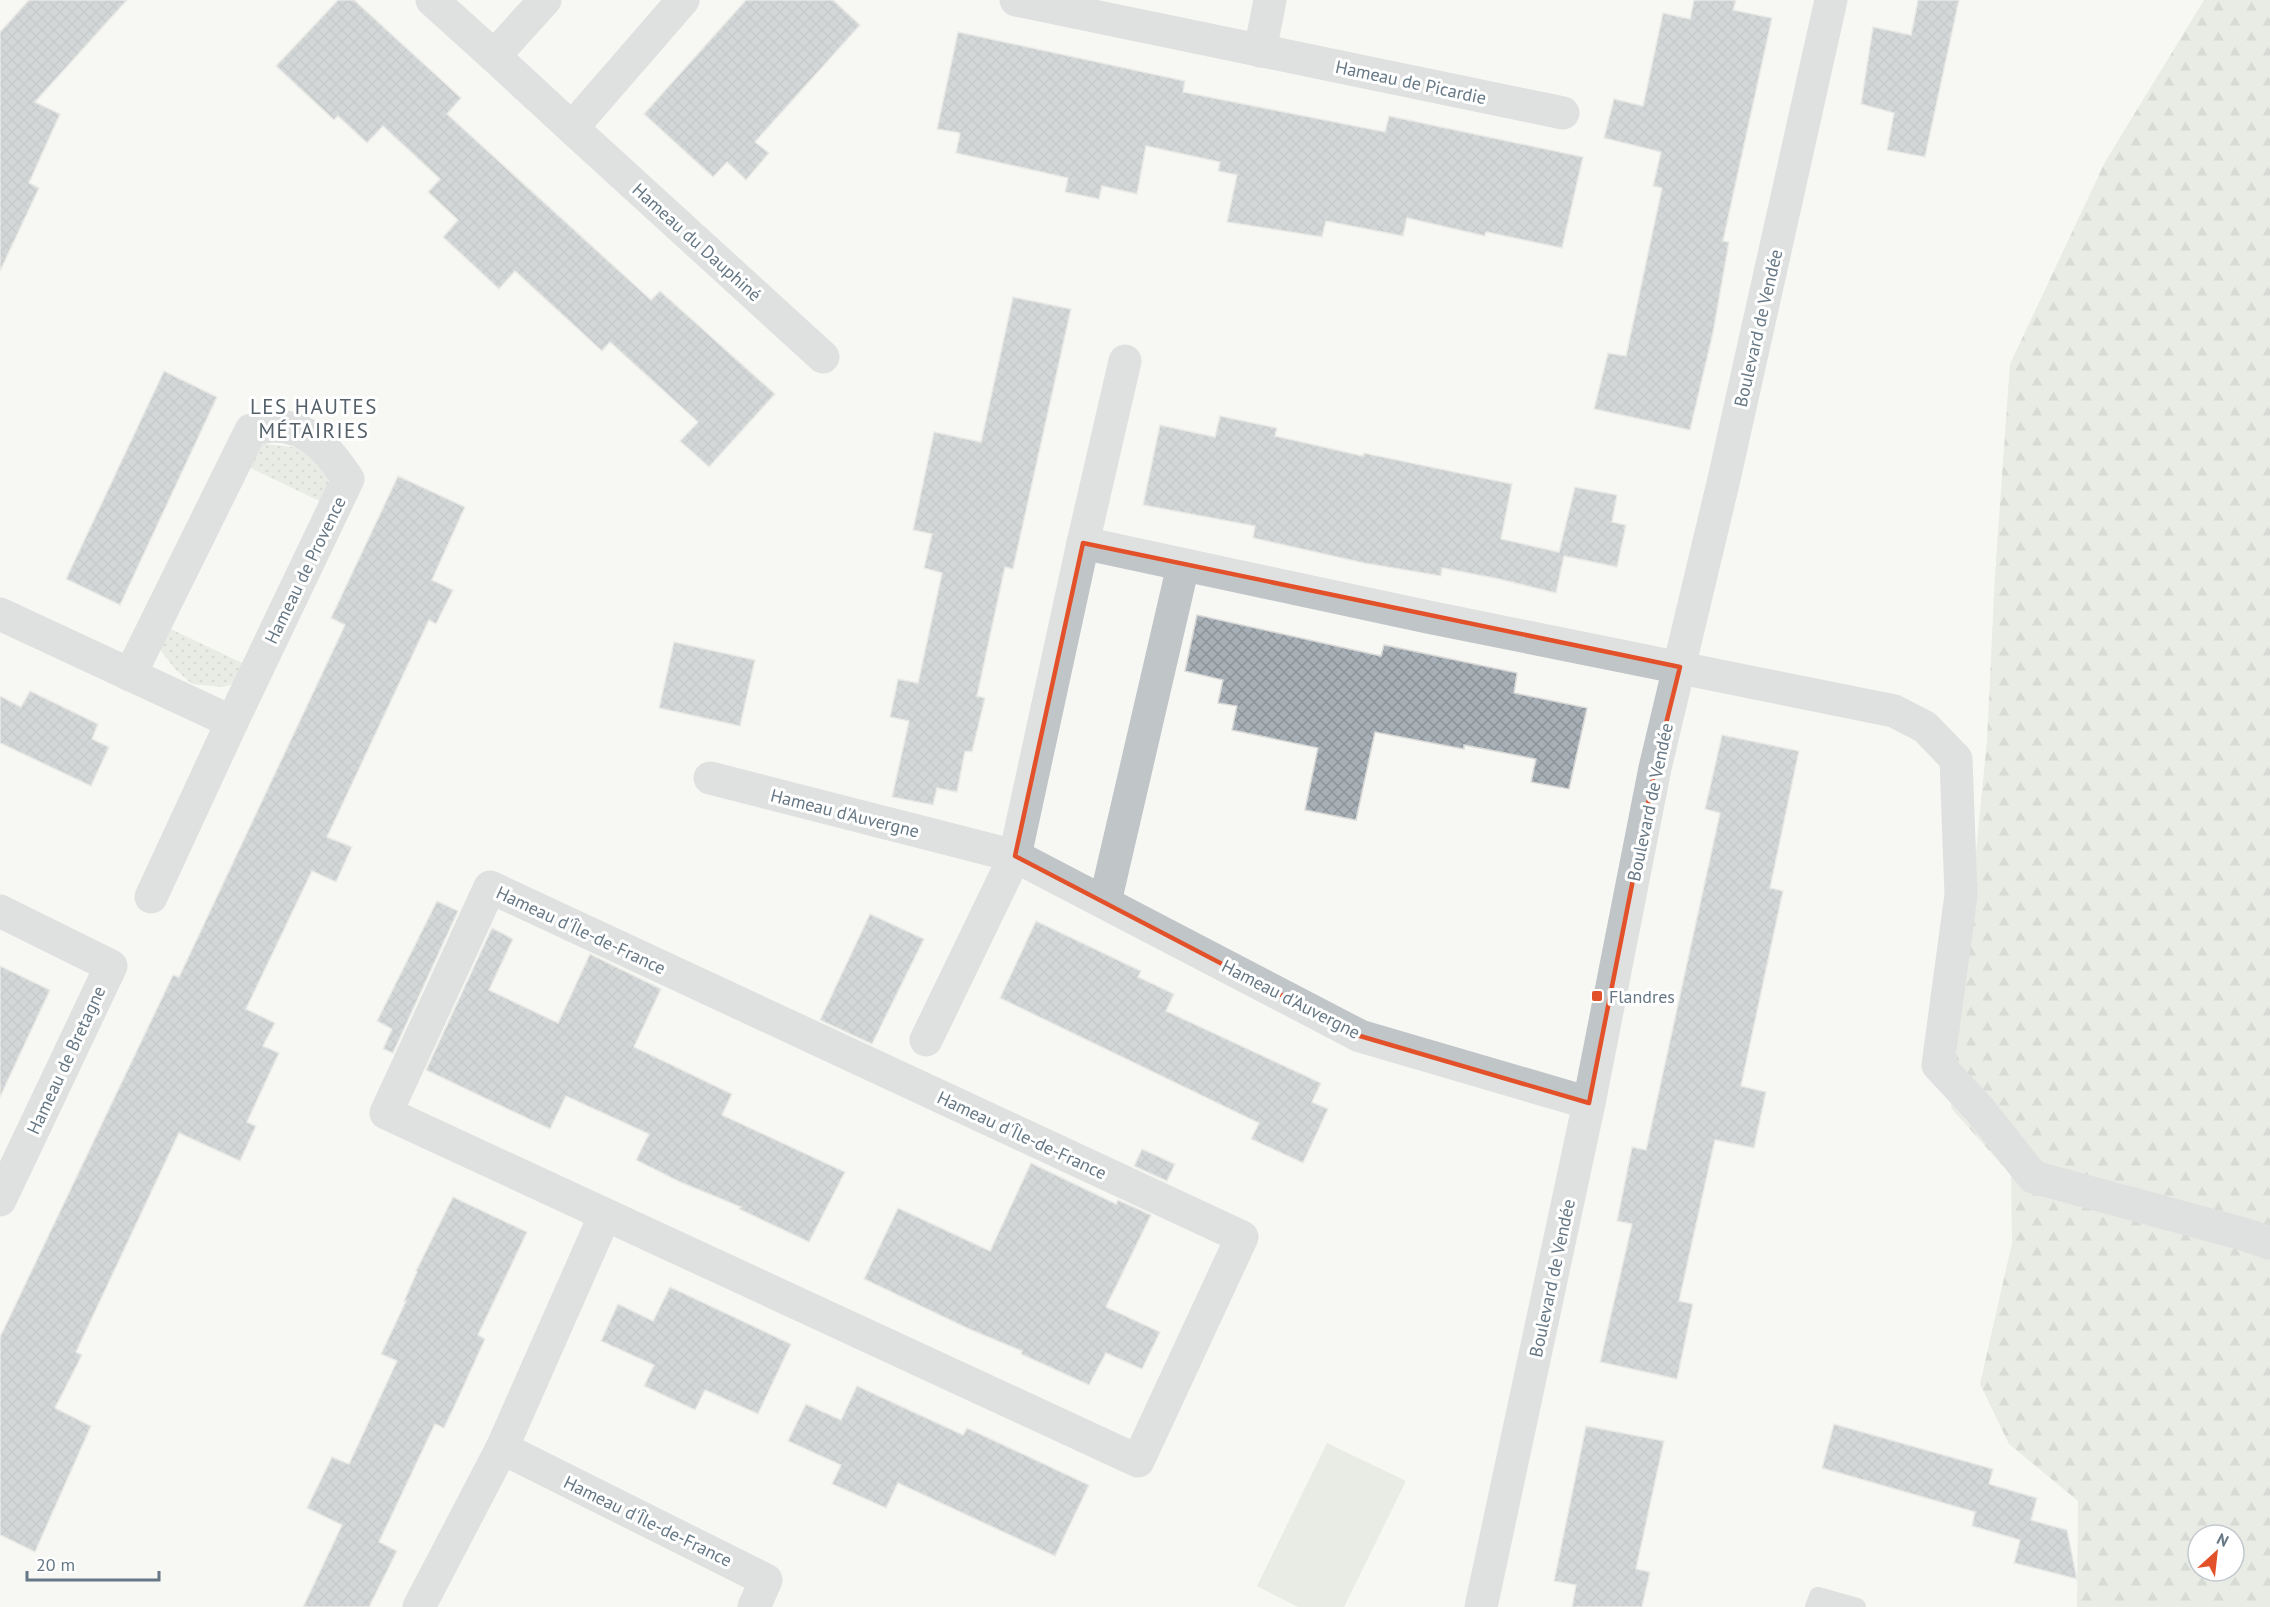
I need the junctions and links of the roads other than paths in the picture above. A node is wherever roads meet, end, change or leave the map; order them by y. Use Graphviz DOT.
graph roads {
  1 [pos="432,0"];
  2 [pos="545,0"];
  3 [pos="683,0"];
  4 [pos="1016,0"];
  5 [pos="1270,0"];
  6 [pos="1831,0"];
  7 [pos="1260,51"];
  8 [pos="494,56"];
  9 [pos="1563,113"];
  10 [pos="572,128"];
  11 [pos="823,357"];
  12 [pos="1125,361"];
  13 [pos="1083,543"];
  14 [pos="1183,566"];
  15 [pos="0,614"];
  16 [pos="1680,667"];
  17 [pos="130,675"];
  18 [pos="232,722"];
  19 [pos="710,778"];
  20 [pos="1016,856"];
  21 [pos="151,897"];
  22 [pos="1106,902"];
  23 [pos="0,911"];
  24 [pos="926,1040"];
  25 [pos="1589,1103"];
  26 [pos="0,1200"];
  27 [pos="605,1215"];
  28 [pos="2270,1243"];
  29 [pos="502,1448"];
  30 [pos="419,1607"];
  31 [pos="754,1607"];
  32 [pos="1481,1607"];
  33 [pos="1814,1607"];
  34 [pos="1857,1607"];
  1 -- 8 [label="street, Hameau du Dauphiné"];
  2 -- 8 [label="street"];
  3 -- 10 [label="street"];
  4 -- 7 [label="street, Hameau de Picardie"];
  5 -- 7 [label="street"];
  6 -- 16 [label="street, Boulevard de Vendée"];
  7 -- 9 [label="street, Hameau de Picardie"];
  8 -- 10 [label="street, Hameau du Dauphiné"];
  10 -- 11 [label="street, Hameau du Dauphiné"];
  12 -- 13 [label="street"];
  13 -- 14 [label="street"];
  13 -- 20 [label="street"];
  14 -- 16 [label="street"];
  14 -- 22 [label="street"];
  15 -- 17 [label="street"];
  16 -- 25 [label="street, Boulevard de Vendée"];
  16 -- 28 [label="street"];
  17 -- 18 [label="street"];
  17 -- 18 [label="street, Hameau de Provence"];
  18 -- 21 [label="street, Hameau de Provence"];
  19 -- 20 [label="street, Hameau d'Auvergne"];
  20 -- 22 [label="street, Hameau d'Auvergne"];
  20 -- 24 [label="street"];
  22 -- 25 [label="street, Hameau d'Auvergne"];
  23 -- 26 [label="street, Hameau de Bretagne"];
  25 -- 32 [label="street, Boulevard de Vendée"];
  27 -- 27 [label="street, Hameau d'Île-de-France"];
  27 -- 29 [label="street"];
  29 -- 30 [label="street"];
  29 -- 31 [label="street, Hameau d'Île-de-France"];
  33 -- 34 [label="lane"];
}
